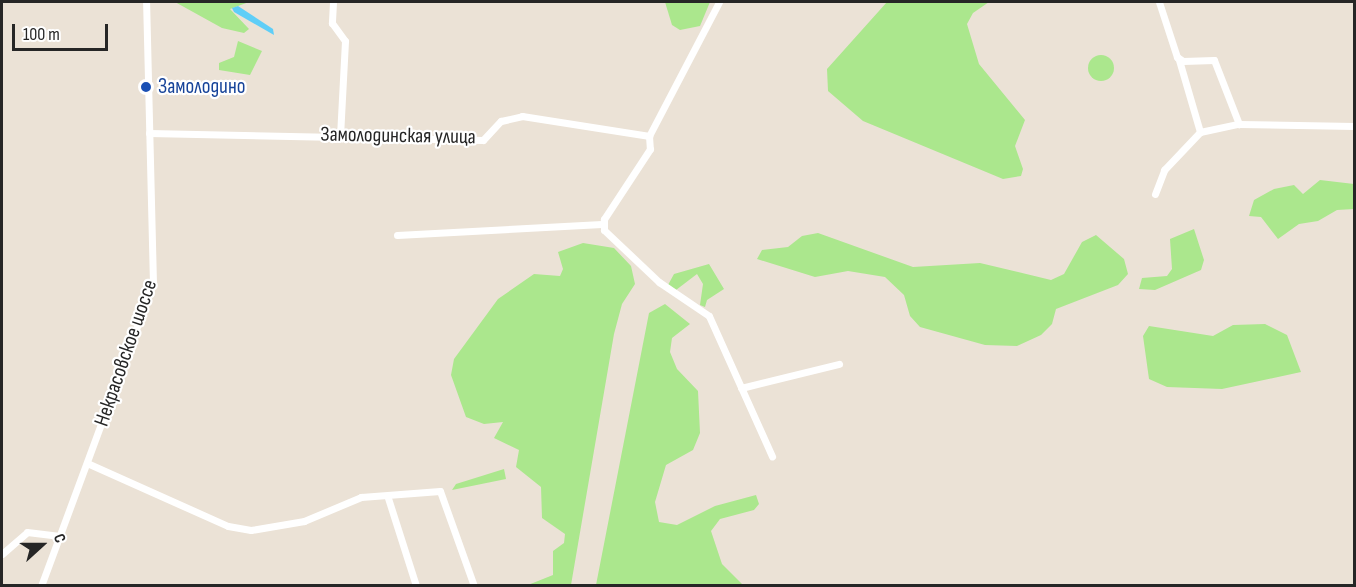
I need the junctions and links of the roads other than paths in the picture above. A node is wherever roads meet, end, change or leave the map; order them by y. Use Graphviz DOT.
graph roads {
  1 [pos="146,2"];
  2 [pos="333,2"];
  3 [pos="719,2"];
  4 [pos="1159,2"];
  5 [pos="1179,60"];
  6 [pos="1239,124"];
  7 [pos="1354,126"];
  8 [pos="1200,132"];
  9 [pos="149,133"];
  10 [pos="340,135"];
  11 [pos="649,136"];
  12 [pos="1155,194"];
  13 [pos="602,224"];
  14 [pos="397,235"];
  15 [pos="839,364"];
  16 [pos="741,388"];
  17 [pos="772,456"];
  18 [pos="87,463"];
  19 [pos="388,498"];
  20 [pos="60,536"];
  21 [pos="2,554"];
  22 [pos="41,585"];
  23 [pos="416,585"];
  24 [pos="474,585"];
  1 -- 9 [label="street, Некрасовское шоссе"];
  2 -- 10 [label="street"];
  3 -- 11 [label="street"];
  4 -- 5 [label="street"];
  5 -- 6 [label="street"];
  5 -- 8 [label="street"];
  6 -- 7 [label="street"];
  6 -- 8 [label="street"];
  8 -- 12 [label="street"];
  9 -- 10 [label="street, Замолодинская улица"];
  9 -- 18 [label="street, Некрасовское шоссе"];
  10 -- 11 [label="street, Замолодинская улица"];
  11 -- 13 [label="street"];
  13 -- 14 [label="street"];
  13 -- 16 [label="street"];
  15 -- 16 [label="street"];
  16 -- 17 [label="street"];
  18 -- 19 [label="street"];
  18 -- 20 [label="street, Некрасовское шоссе"];
  19 -- 23 [label="street"];
  19 -- 24 [label="street"];
  20 -- 21 [label="street"];
  20 -- 22 [label="street, Некрасовское шоссе"];
}
